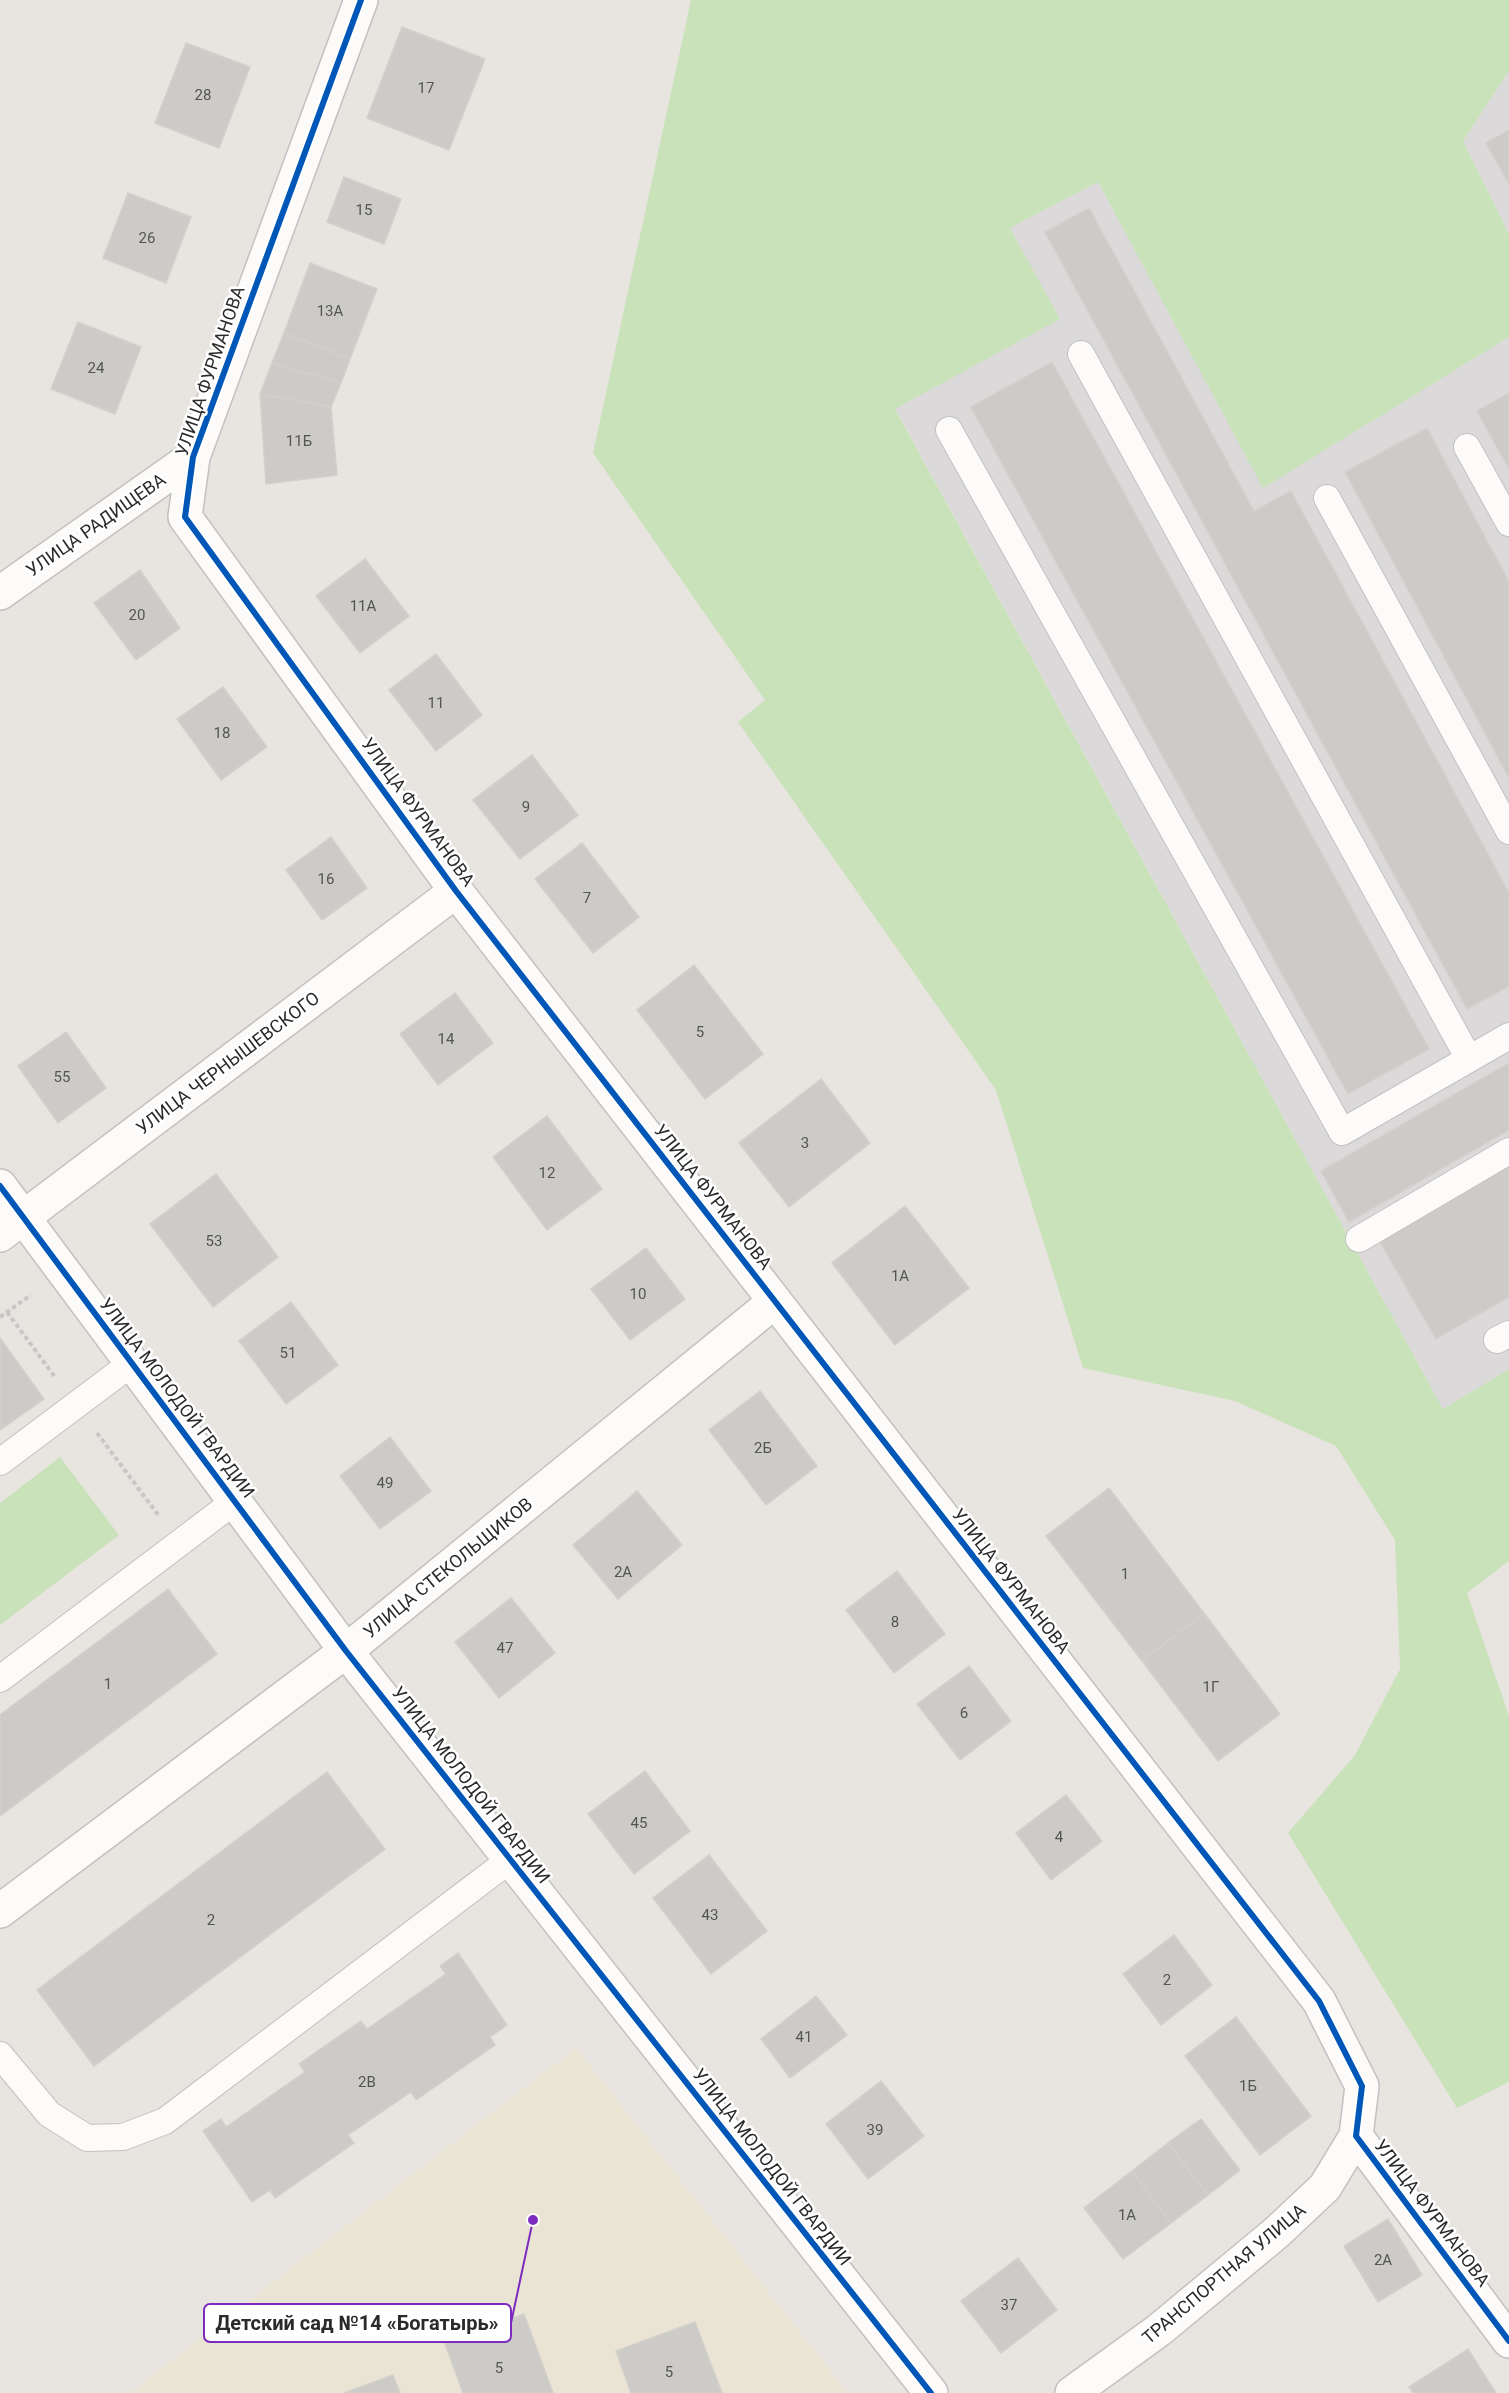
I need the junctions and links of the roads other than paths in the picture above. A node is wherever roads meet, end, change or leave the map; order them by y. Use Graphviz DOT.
graph roads {
  1 [pos="361,0"];
  2 [pos="1081,354"];
  3 [pos="949,430"];
  4 [pos="1467,447"];
  5 [pos="193,458"];
  6 [pos="1327,498"];
  7 [pos="1509,523"];
  8 [pos="0,593"];
  9 [pos="1509,831"];
  10 [pos="456,891"];
  11 [pos="1509,1036"];
  12 [pos="1469,1059"];
  13 [pos="1509,1151"];
  14 [pos="0,1186"];
  15 [pos="12,1226"];
  16 [pos="1359,1239"];
  17 [pos="774,1302"];
  18 [pos="132,1363"];
  19 [pos="0,1462"];
  20 [pos="235,1501"];
  21 [pos="346,1651"];
  22 [pos="0,1679"];
  23 [pos="511,1859"];
  24 [pos="0,1911"];
  25 [pos="0,2055"];
  26 [pos="1356,2136"];
  27 [pos="1509,2341"];
  28 [pos="931,2393"];
  29 [pos="1072,2393"];
  1 -- 5 [label="street, УЛИЦА ФУРМАНОВА"];
  2 -- 12 [label="lane"];
  3 -- 12 [label="lane"];
  4 -- 7 [label="lane"];
  5 -- 8 [label="street, УЛИЦА РАДИЩЕВА"];
  5 -- 10 [label="street, УЛИЦА ФУРМАНОВА"];
  6 -- 9 [label="lane"];
  10 -- 15 [label="street, УЛИЦА ЧЕРНЫШЕВСКОГО"];
  10 -- 17 [label="street, УЛИЦА ФУРМАНОВА"];
  11 -- 12 [label="lane"];
  13 -- 16 [label="lane"];
  14 -- 15 [label="street, УЛИЦА МОЛОДОЙ ГВАРДИИ"];
  15 -- 18 [label="street, УЛИЦА МОЛОДОЙ ГВАРДИИ"];
  17 -- 21 [label="street, УЛИЦА СТЕКОЛЬЩИКОВ"];
  17 -- 26 [label="street, УЛИЦА ФУРМАНОВА"];
  18 -- 19 [label="lane"];
  18 -- 20 [label="street, УЛИЦА МОЛОДОЙ ГВАРДИИ"];
  20 -- 21 [label="street, УЛИЦА МОЛОДОЙ ГВАРДИИ"];
  20 -- 22 [label="lane"];
  21 -- 23 [label="street, УЛИЦА МОЛОДОЙ ГВАРДИИ"];
  21 -- 24 [label="street, УЛИЦА СТЕКОЛЬЩИКОВ"];
  23 -- 25 [label="lane"];
  23 -- 28 [label="street, УЛИЦА МОЛОДОЙ ГВАРДИИ"];
  26 -- 27 [label="street, УЛИЦА ФУРМАНОВА"];
  26 -- 29 [label="street, ТРАНСПОРТНАЯ УЛИЦА"];
}
